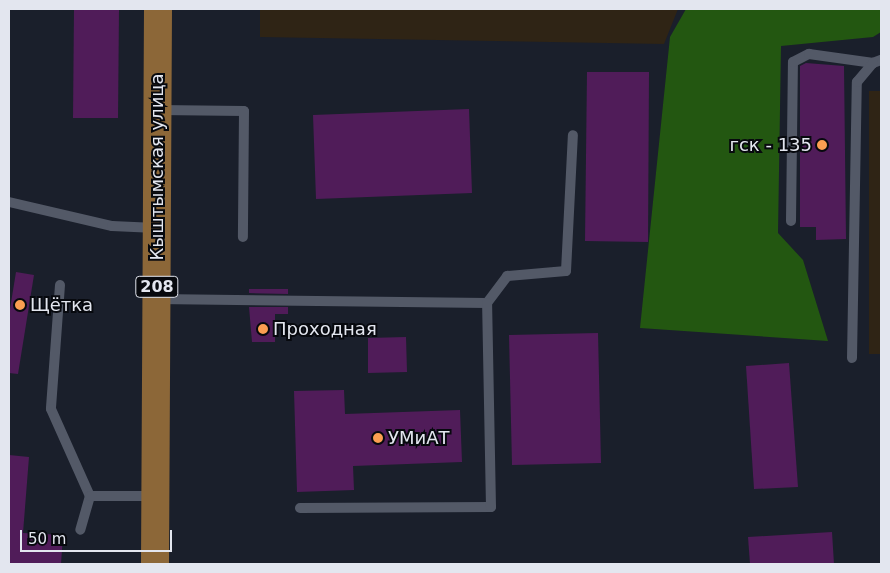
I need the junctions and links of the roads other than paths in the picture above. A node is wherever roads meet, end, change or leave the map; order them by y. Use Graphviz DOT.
graph roads {
  1 [pos="158,9"];
  2 [pos="877,61"];
  3 [pos="158,110"];
  4 [pos="573,135"];
  5 [pos="9,202"];
  6 [pos="791,221"];
  7 [pos="157,228"];
  8 [pos="244,238"];
  9 [pos="60,285"];
  10 [pos="156,299"];
  11 [pos="487,303"];
  12 [pos="852,358"];
  13 [pos="90,496"];
  14 [pos="154,496"];
  15 [pos="300,508"];
  16 [pos="80,530"];
  17 [pos="155,564"];
  1 -- 3 [label="main road, Кыштымская улица / 208"];
  2 -- 6 [label="lane"];
  2 -- 12 [label="lane"];
  3 -- 7 [label="main road, Кыштымская улица / 208"];
  3 -- 8 [label="lane"];
  4 -- 11 [label="lane"];
  5 -- 7 [label="lane"];
  7 -- 10 [label="main road, Кыштымская улица / 208"];
  9 -- 13 [label="lane"];
  10 -- 11 [label="lane"];
  10 -- 14 [label="main road, Кыштымская улица / 208"];
  11 -- 15 [label="lane"];
  13 -- 14 [label="lane"];
  13 -- 16 [label="lane"];
  14 -- 17 [label="main road, Кыштымская улица / 208"];
}
